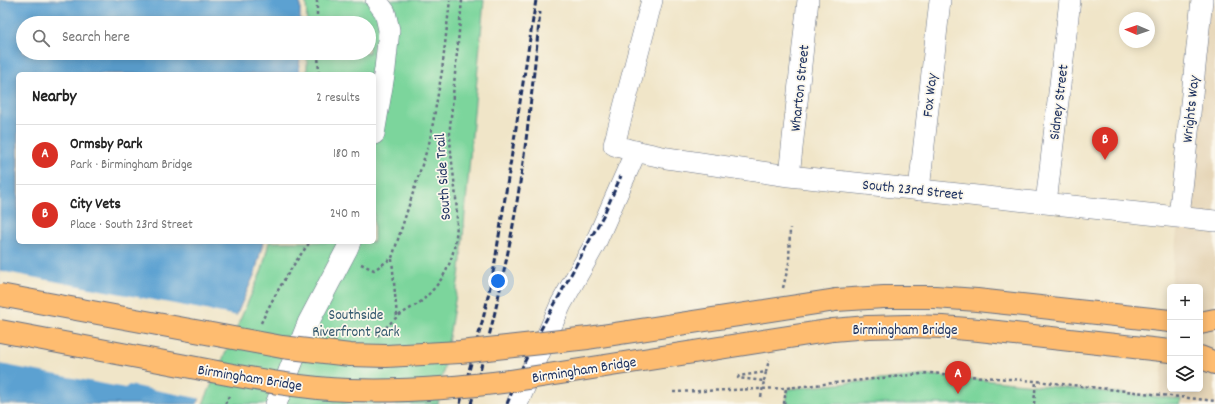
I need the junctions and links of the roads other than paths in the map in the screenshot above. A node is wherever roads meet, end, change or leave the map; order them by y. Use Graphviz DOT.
graph roads {
  1 [pos="376,0"];
  2 [pos="652,0"];
  3 [pos="808,0"];
  4 [pos="940,0"];
  5 [pos="1070,0"];
  6 [pos="1202,0"];
  7 [pos="1207,26"];
  8 [pos="376,122"];
  9 [pos="636,152"];
  10 [pos="789,176"];
  11 [pos="919,190"];
  12 [pos="1046,203"];
  13 [pos="1179,217"];
  14 [pos="1215,221"];
  15 [pos="349,244"];
  16 [pos="0,295"];
  17 [pos="1215,320"];
  18 [pos="1167,321"];
  19 [pos="1203,323"];
  20 [pos="1203,325"];
  21 [pos="1215,327"];
  22 [pos="0,331"];
  23 [pos="1167,351"];
  24 [pos="1203,353"];
  25 [pos="1215,354"];
  26 [pos="1203,358"];
  27 [pos="1215,363"];
  28 [pos="276,404"];
  29 [pos="516,404"];
  1 -- 8 [label="street"];
  2 -- 9 [label="street, South 23rd Street"];
  3 -- 10 [label="street, Wharton Street"];
  4 -- 11 [label="street, Fox Way"];
  5 -- 12 [label="street, Sidney Street"];
  6 -- 7 [label="street, Wrights Way"];
  7 -- 13 [label="street, Wrights Way"];
  9 -- 10 [label="street, South 23rd Street"];
  9 -- 29 [label="street"];
  10 -- 11 [label="street, South 23rd Street"];
  11 -- 12 [label="street, South 23rd Street"];
  12 -- 13 [label="street, South 23rd Street"];
  13 -- 14 [label="street, South 23rd Street"];
  15 -- 28 [label="street"];
  16 -- 18 [label="main road, Birmingham Bridge, bridge"];
  17 -- 19 [label="main road"];
  20 -- 21 [label="main road"];
  22 -- 23 [label="main road, Birmingham Bridge, bridge"];
  24 -- 25 [label="main road"];
  26 -- 27 [label="main road"];
}
